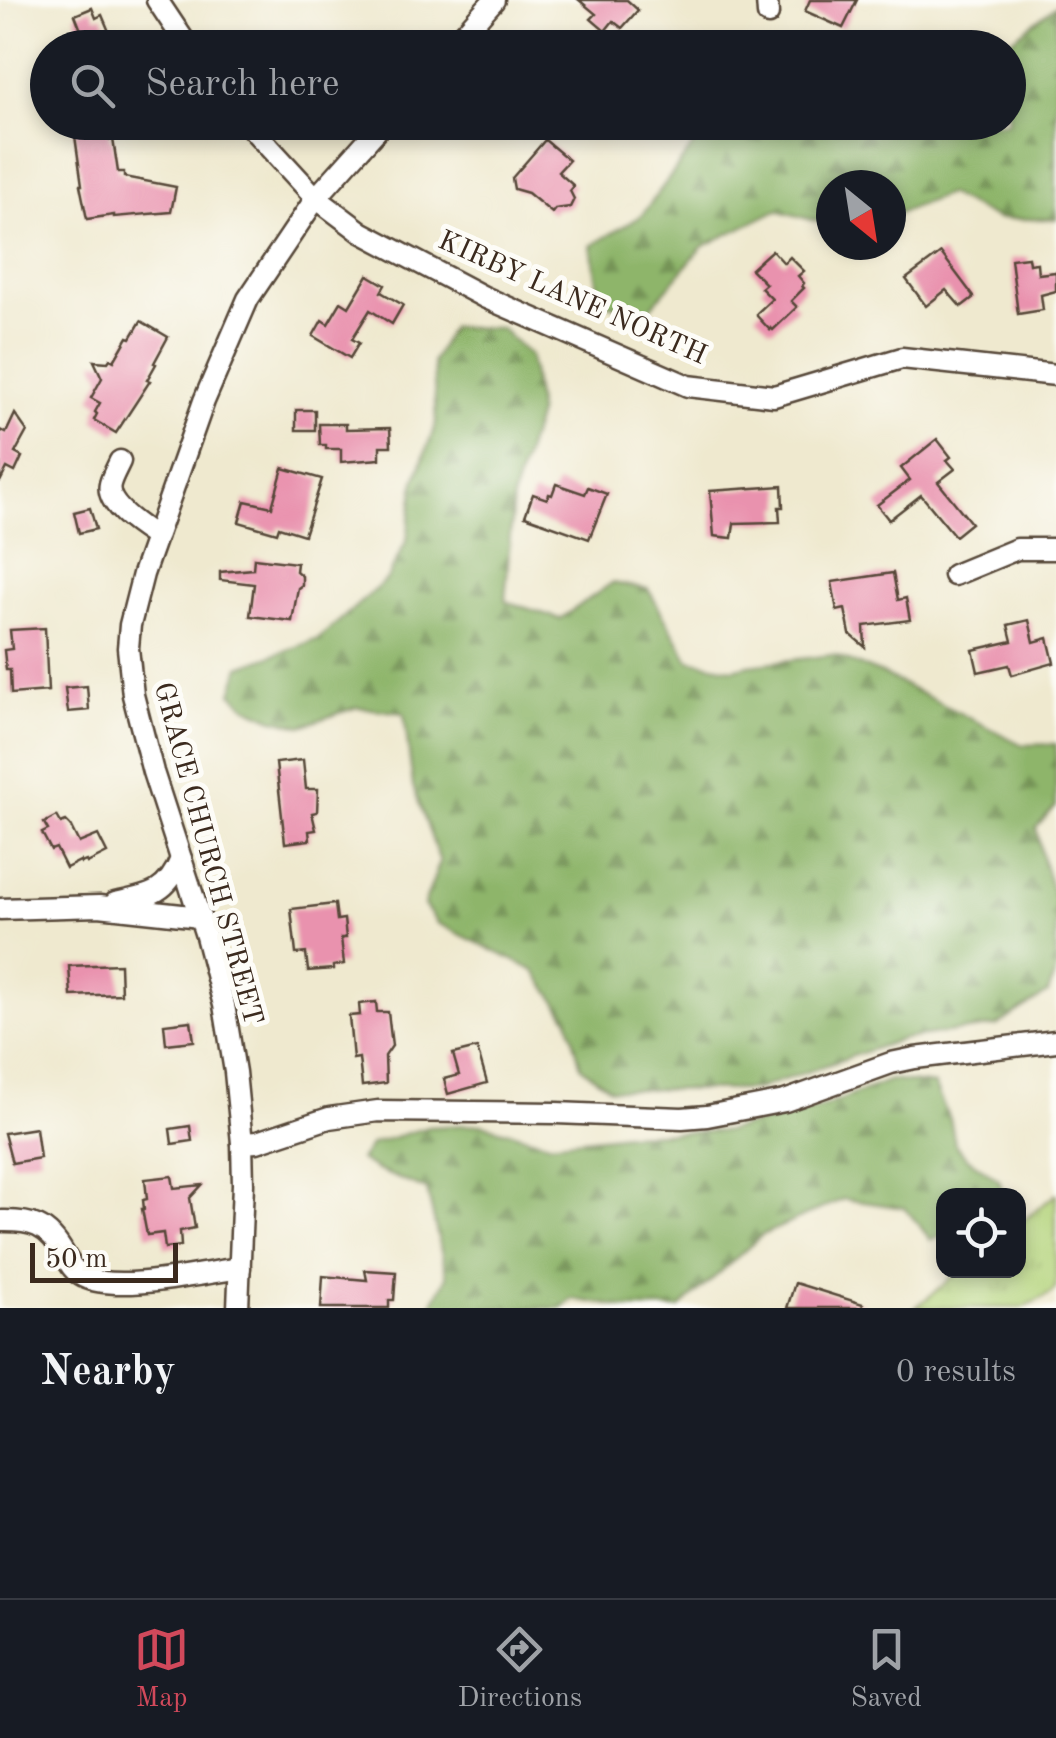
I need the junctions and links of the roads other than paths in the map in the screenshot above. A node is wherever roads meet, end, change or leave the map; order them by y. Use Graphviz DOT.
graph roads {
  1 [pos="157,0"];
  2 [pos="494,0"];
  3 [pos="177,30"];
  4 [pos="467,30"];
  5 [pos="263,140"];
  6 [pos="368,140"];
  7 [pos="316,198"];
  8 [pos="1056,375"];
  9 [pos="120,461"];
  10 [pos="156,537"];
  11 [pos="1056,548"];
  12 [pos="954,576"];
  13 [pos="181,859"];
  14 [pos="98,906"];
  15 [pos="0,909"];
  16 [pos="200,917"];
  17 [pos="1056,1040"];
  18 [pos="242,1143"];
  19 [pos="0,1221"];
  20 [pos="240,1268"];
  21 [pos="238,1308"];
  1 -- 3 [label="street"];
  2 -- 4 [label="street"];
  5 -- 7 [label="street, KIRBY LANE NORTH"];
  6 -- 7 [label="street, GRACE CHURCH STREET"];
  7 -- 8 [label="street, KIRBY LANE NORTH"];
  7 -- 10 [label="street, GRACE CHURCH STREET"];
  9 -- 10 [label="street"];
  10 -- 13 [label="street, GRACE CHURCH STREET"];
  11 -- 12 [label="street"];
  13 -- 14 [label="street"];
  13 -- 16 [label="street, GRACE CHURCH STREET"];
  14 -- 15 [label="street"];
  14 -- 16 [label="street"];
  16 -- 18 [label="street, GRACE CHURCH STREET"];
  17 -- 18 [label="street"];
  18 -- 20 [label="street, GRACE CHURCH STREET"];
  19 -- 20 [label="street"];
  20 -- 21 [label="street, GRACE CHURCH STREET"];
}
